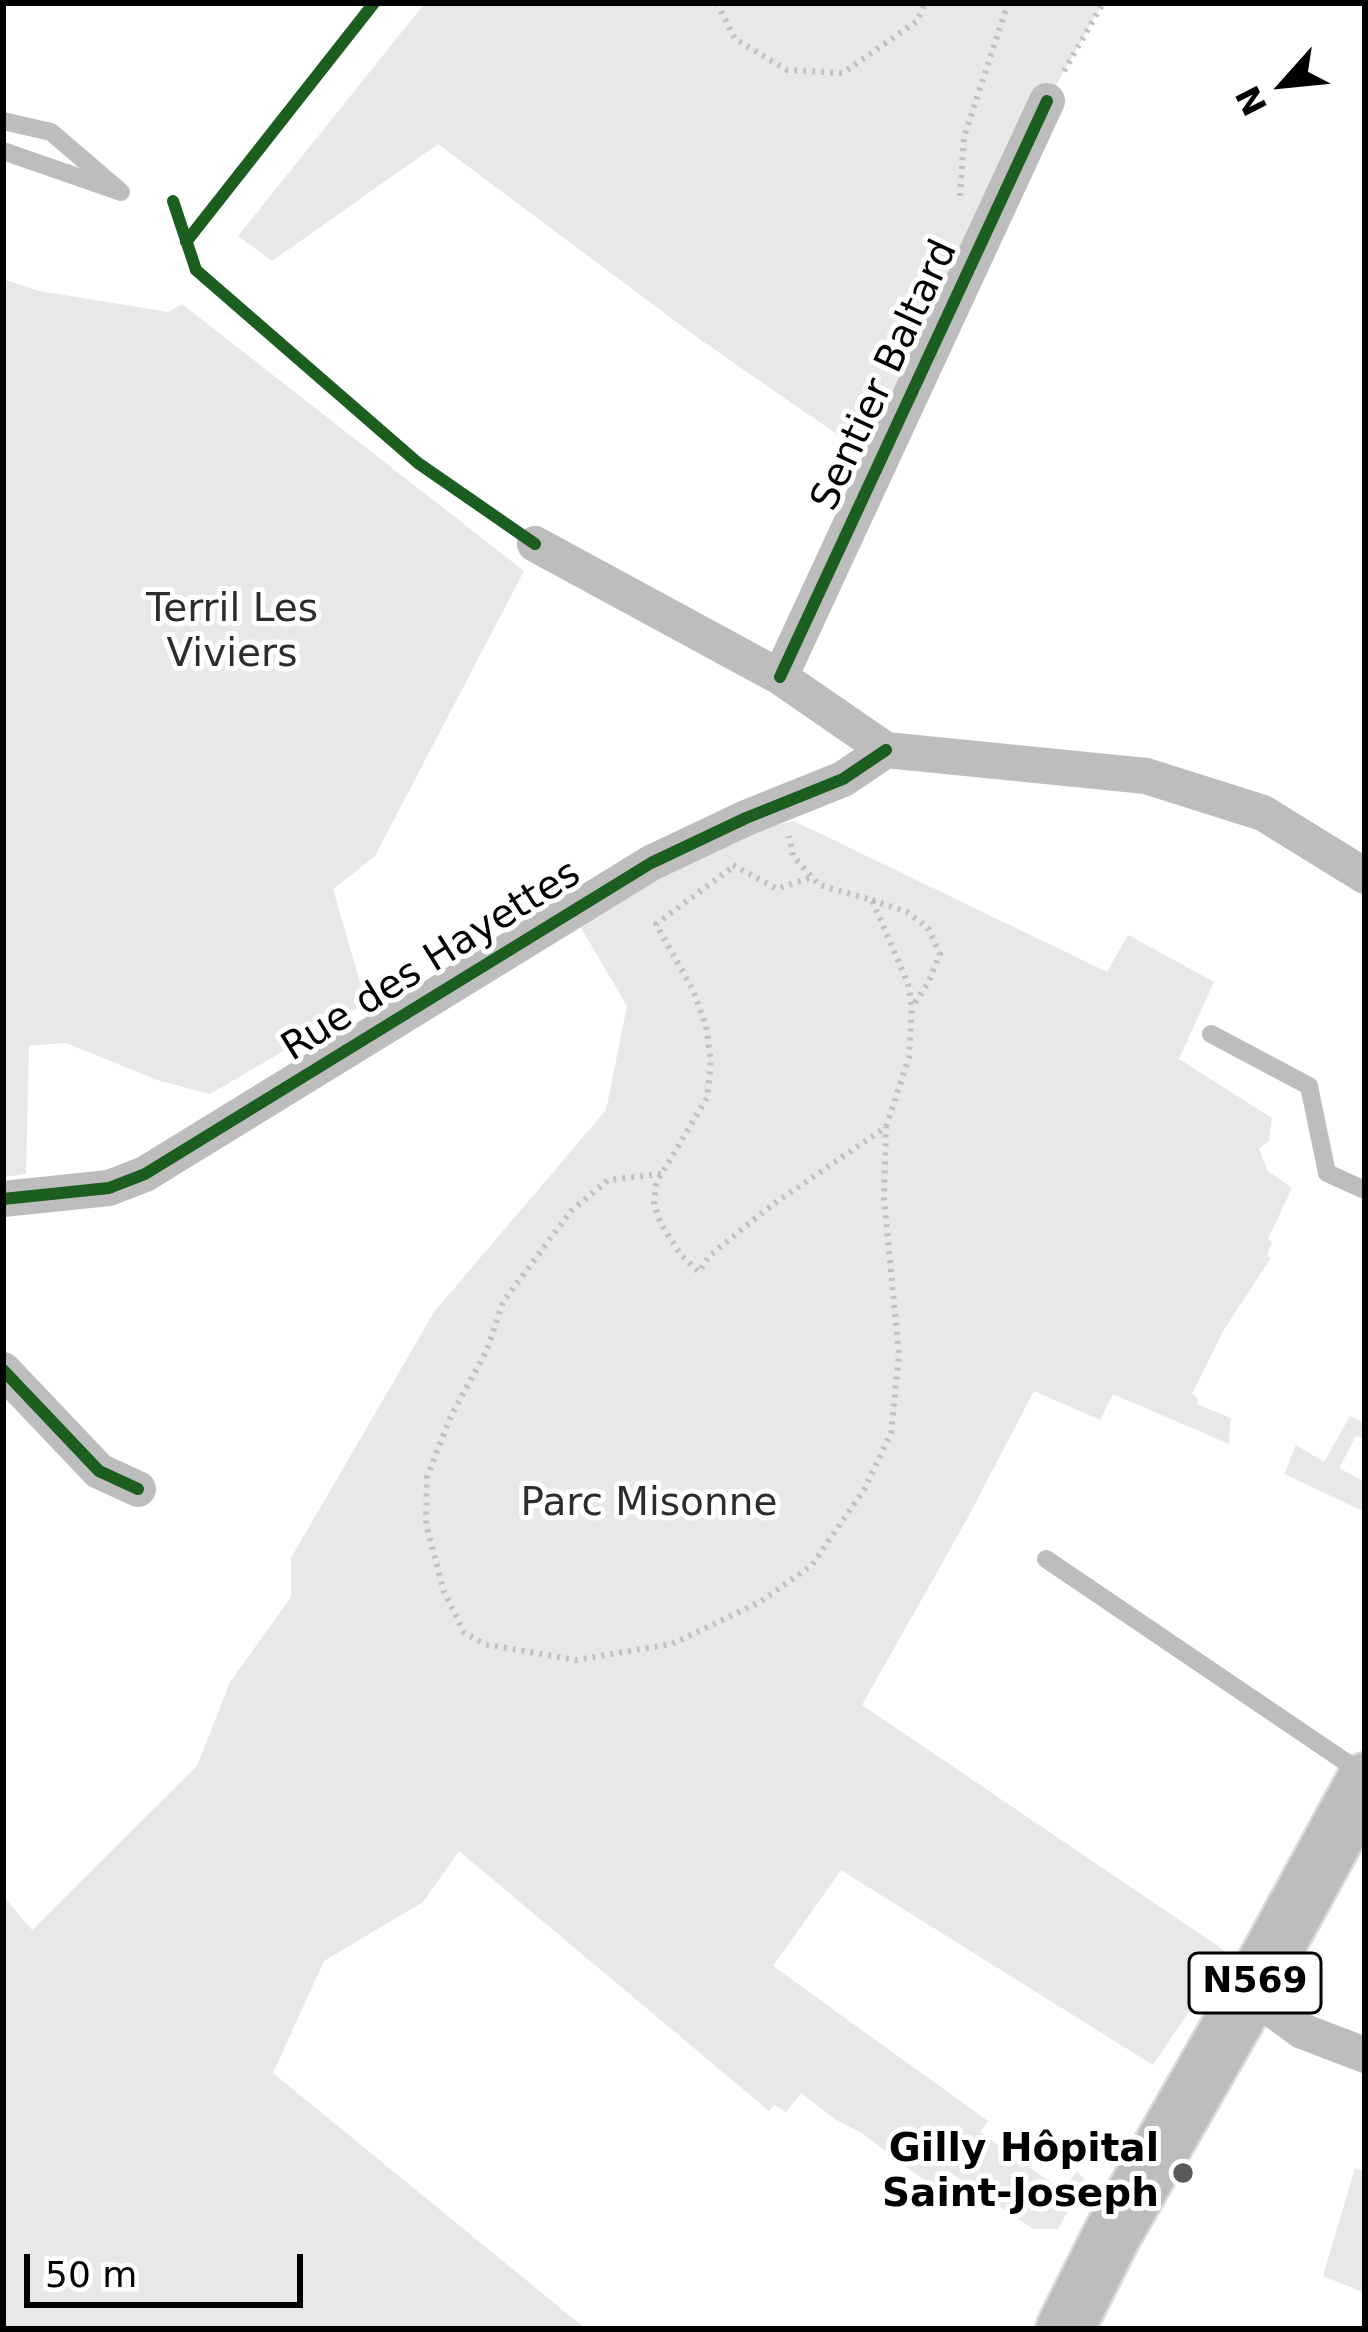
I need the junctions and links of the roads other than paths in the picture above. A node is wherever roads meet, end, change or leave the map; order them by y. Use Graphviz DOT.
graph roads {
  1 [pos="1048,101"];
  2 [pos="3,121"];
  3 [pos="3,151"];
  4 [pos="535,544"];
  5 [pos="780,677"];
  6 [pos="886,750"];
  7 [pos="1365,876"];
  8 [pos="1211,1034"];
  9 [pos="1365,1190"];
  10 [pos="3,1199"];
  11 [pos="3,1370"];
  12 [pos="139,1490"];
  13 [pos="1046,1559"];
  14 [pos="1365,1779"];
  15 [pos="1250,1993"];
  16 [pos="1365,2056"];
  17 [pos="1065,2329"];
  1 -- 5 [label="street, Sentier Baltard"];
  2 -- 3 [label="lane"];
  4 -- 5 [label="street"];
  5 -- 6 [label="street"];
  6 -- 7 [label="street"];
  6 -- 10 [label="street, Rue des Hayettes"];
  8 -- 9 [label="lane"];
  11 -- 12 [label="street"];
  13 -- 14 [label="lane"];
  14 -- 15 [label="main road, N569"];
  15 -- 16 [label="street"];
  15 -- 17 [label="main road, N569"];
}
